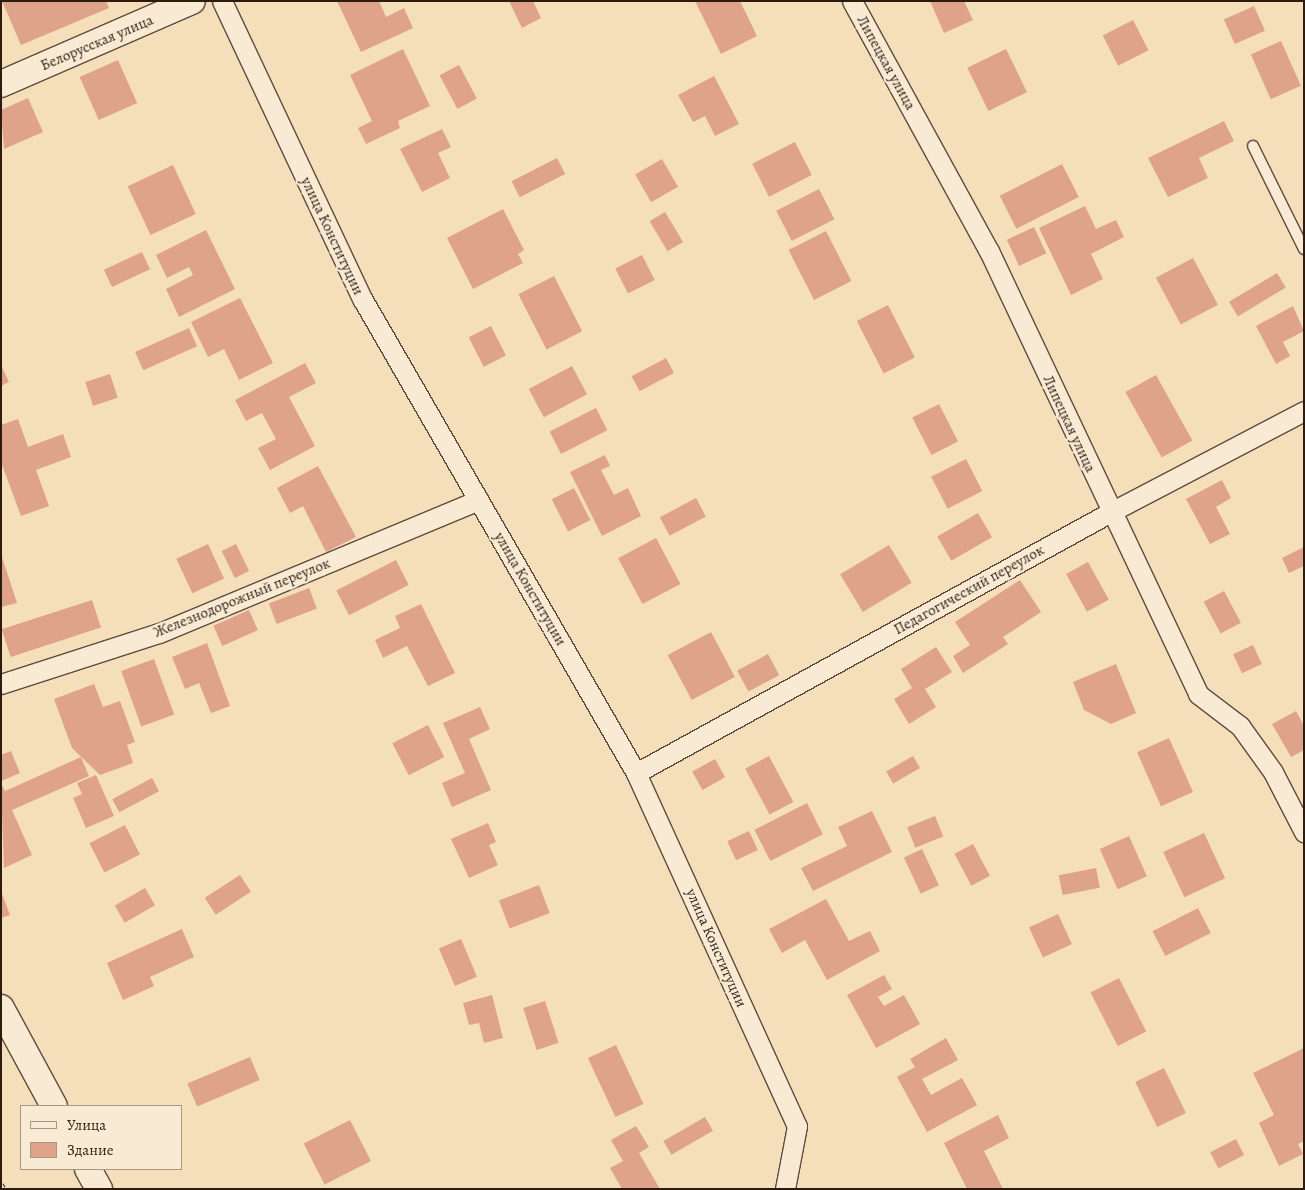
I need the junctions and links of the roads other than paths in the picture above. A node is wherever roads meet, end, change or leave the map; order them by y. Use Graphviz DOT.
graph roads {
  1 [pos="192,1"];
  2 [pos="222,1"];
  3 [pos="852,1"];
  4 [pos="1,84"];
  5 [pos="1253,146"];
  6 [pos="1304,249"];
  7 [pos="1304,411"];
  8 [pos="478,500"];
  9 [pos="1110,513"];
  10 [pos="1,684"];
  11 [pos="636,773"];
  12 [pos="1304,832"];
  13 [pos="1,1008"];
  14 [pos="53,1105"];
  15 [pos="89,1170"];
  16 [pos="99,1189"];
  17 [pos="785,1189"];
  1 -- 4 [label="street, Белорусская улица"];
  2 -- 8 [label="street, улица Конституции"];
  3 -- 9 [label="street, Липецкая улица"];
  5 -- 6 [label="lane"];
  7 -- 9 [label="street, Педагогический переулок"];
  8 -- 10 [label="street, Железнодорожный переулок"];
  8 -- 11 [label="street, улица Конституции"];
  9 -- 11 [label="street, Педагогический переулок"];
  9 -- 12 [label="street, Липецкая улица"];
  11 -- 17 [label="street, улица Конституции"];
  13 -- 14 [label="street"];
  15 -- 16 [label="street"];
}
